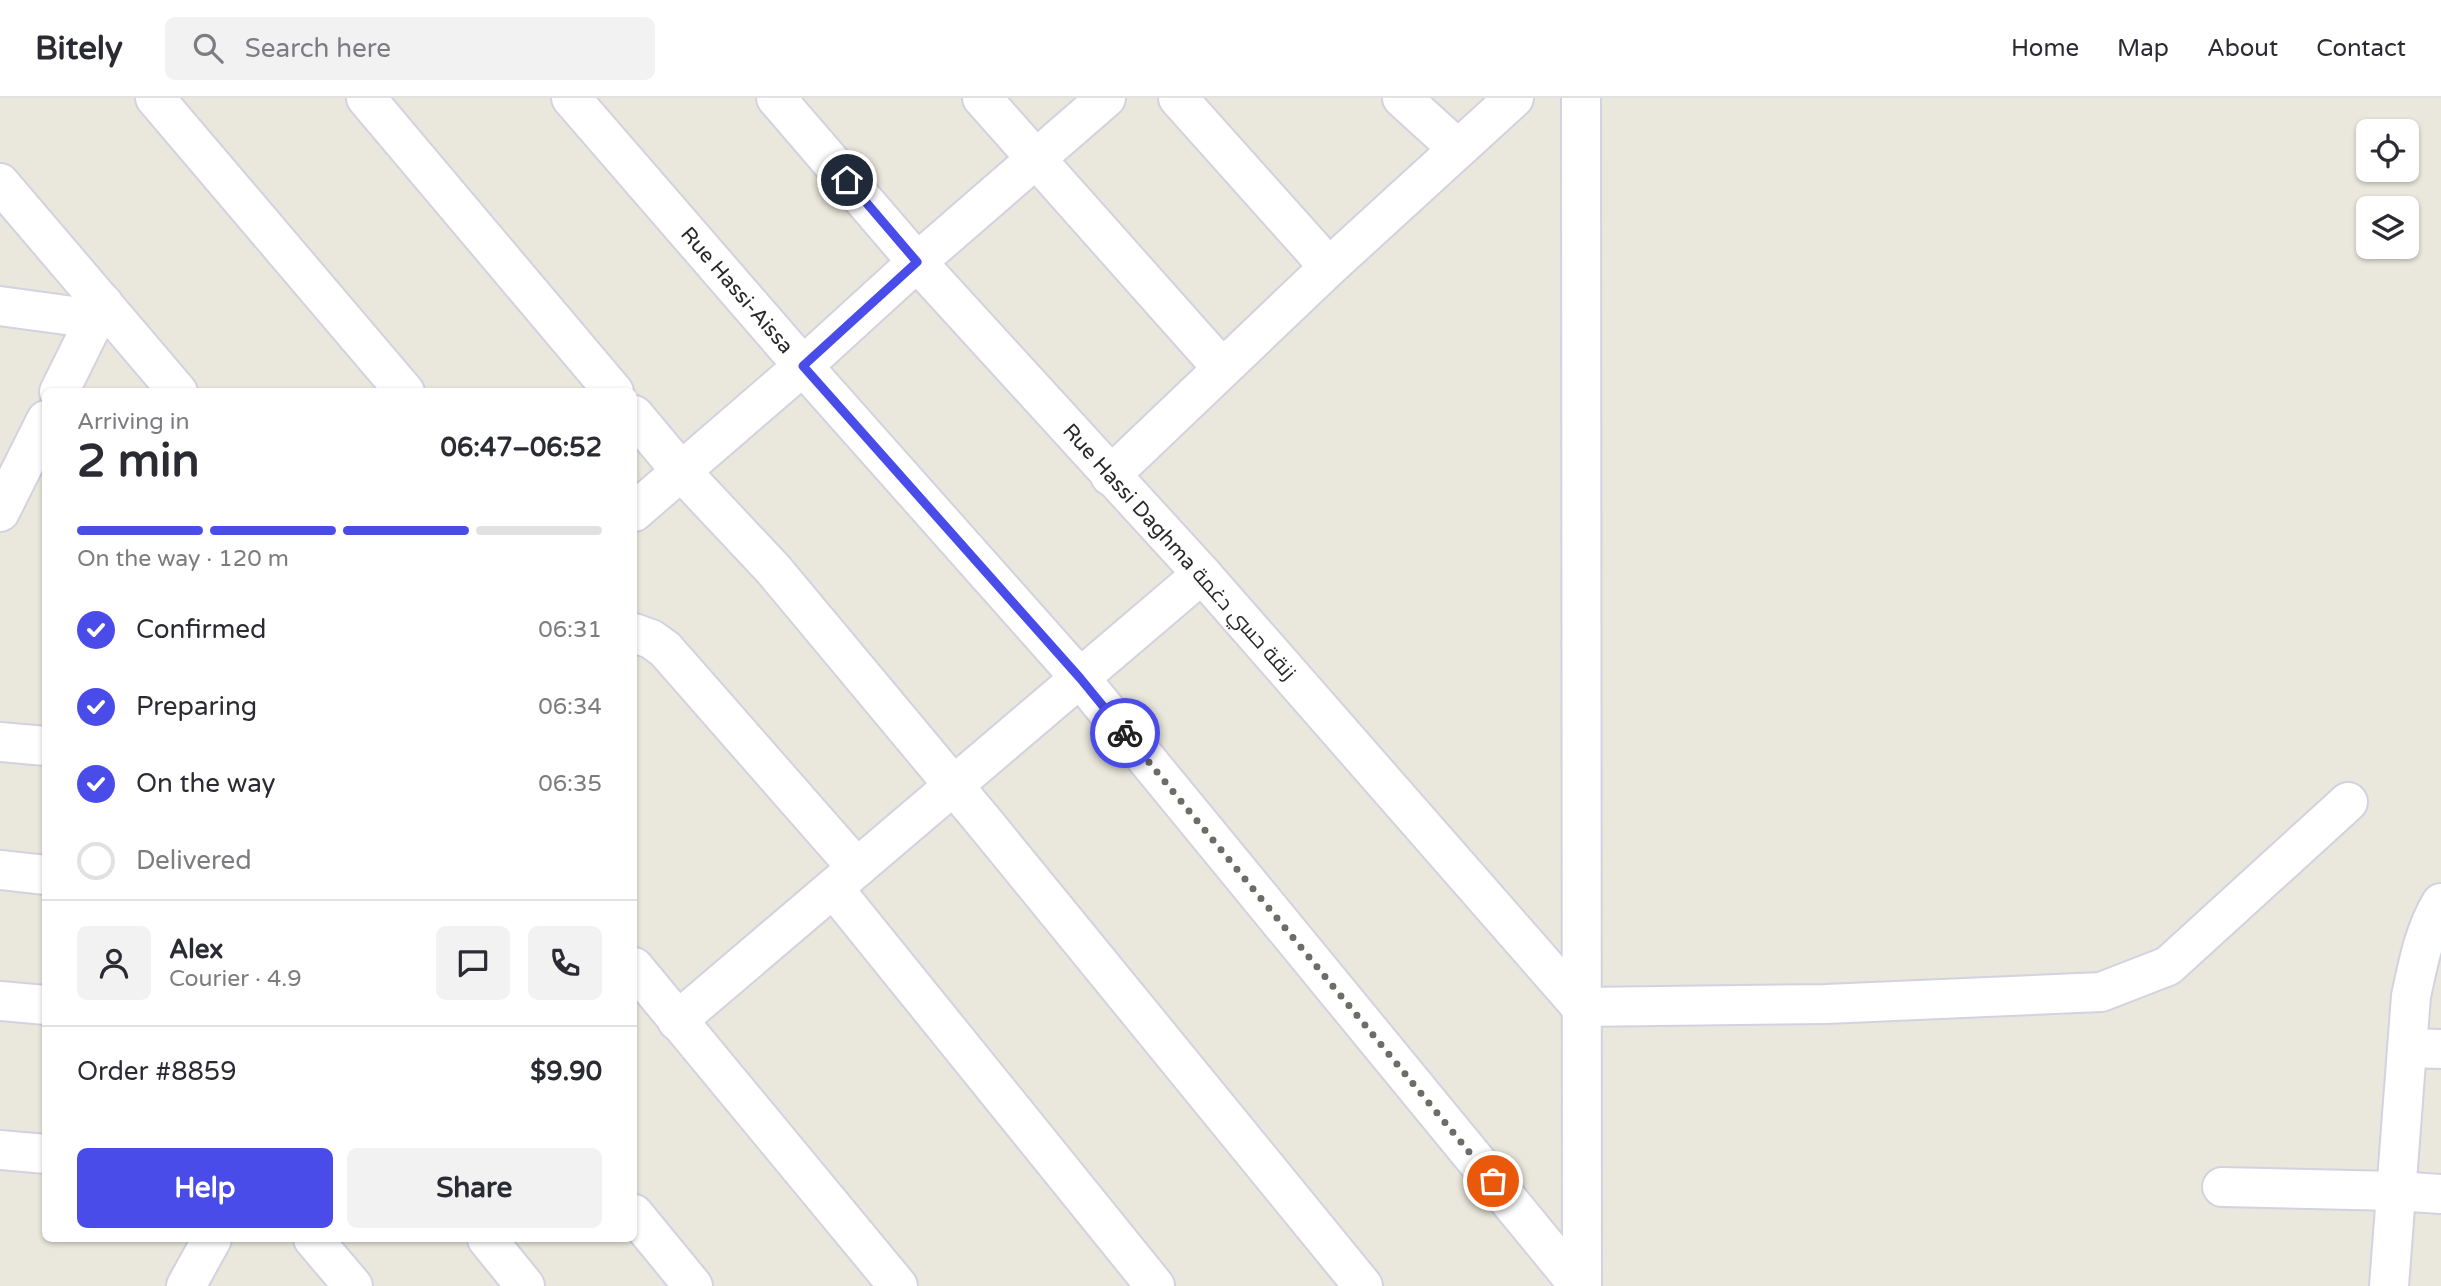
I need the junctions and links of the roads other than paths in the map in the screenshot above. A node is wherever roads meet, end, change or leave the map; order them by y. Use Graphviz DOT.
graph roads {
  1 [pos="155,98"];
  2 [pos="366,98"];
  3 [pos="571,98"];
  4 [pos="776,98"];
  5 [pos="982,98"];
  6 [pos="1106,98"];
  7 [pos="1178,98"];
  8 [pos="1402,98"];
  9 [pos="1514,98"];
  10 [pos="1581,98"];
  11 [pos="1458,149"];
  12 [pos="1036,160"];
  13 [pos="0,183"];
  14 [pos="917,262"];
  15 [pos="1329,267"];
  16 [pos="0,306"];
  17 [pos="99,311"];
  18 [pos="803,366"];
  19 [pos="1222,368"];
  20 [pos="61,388"];
  21 [pos="174,388"];
  22 [pos="402,388"];
  23 [pos="611,388"];
  24 [pos="637,419"];
  25 [pos="42,428"];
  26 [pos="680,470"];
  27 [pos="1110,476"];
  28 [pos="637,509"];
  29 [pos="0,512"];
  30 [pos="1202,574"];
  31 [pos="637,635"];
  32 [pos="1080,678"];
  33 [pos="0,742"];
  34 [pos="42,746"];
  35 [pos="954,785"];
  36 [pos="2348,802"];
  37 [pos="0,870"];
  38 [pos="42,875"];
  39 [pos="846,879"];
  40 [pos="2441,903"];
  41 [pos="637,971"];
  42 [pos="0,1001"];
  43 [pos="42,1005"];
  44 [pos="1581,1007"];
  45 [pos="677,1021"];
  46 [pos="2424,1049"];
  47 [pos="0,1150"];
  48 [pos="42,1154"];
  49 [pos="2222,1187"];
  50 [pos="2396,1191"];
  51 [pos="2441,1194"];
  52 [pos="637,1218"];
  53 [pos="210,1242"];
  54 [pos="316,1242"];
  55 [pos="489,1242"];
  56 [pos="186,1286"];
  57 [pos="354,1286"];
  58 [pos="525,1286"];
  59 [pos="694,1286"];
  60 [pos="898,1286"];
  61 [pos="1155,1286"];
  62 [pos="1363,1286"];
  63 [pos="1581,1286"];
  64 [pos="2389,1286"];
  1 -- 22 [label="street"];
  2 -- 23 [label="street"];
  3 -- 18 [label="street, Rue Hassi-Aissa"];
  4 -- 14 [label="street, Rue Hassi Daghma زنقة حسي دغمة"];
  5 -- 12 [label="street"];
  6 -- 12 [label="street"];
  7 -- 15 [label="street"];
  8 -- 11 [label="street"];
  9 -- 11 [label="street"];
  10 -- 44 [label="street"];
  11 -- 15 [label="street"];
  12 -- 14 [label="street"];
  12 -- 19 [label="street"];
  13 -- 17 [label="street"];
  14 -- 18 [label="street"];
  14 -- 27 [label="street, Rue Hassi Daghma زنقة حسي دغمة"];
  15 -- 19 [label="street"];
  16 -- 17 [label="street"];
  17 -- 20 [label="street"];
  17 -- 21 [label="street"];
  18 -- 26 [label="street"];
  18 -- 32 [label="street, Rue Hassi-Aissa"];
  19 -- 27 [label="street"];
  24 -- 26 [label="street"];
  25 -- 29 [label="street"];
  26 -- 28 [label="street"];
  26 -- 35 [label="street"];
  27 -- 30 [label="street, Rue Hassi Daghma زنقة حسي دغمة"];
  30 -- 32 [label="street"];
  30 -- 44 [label="street, Rue Hassi Daghma زنقة حسي دغمة"];
  31 -- 39 [label="street"];
  32 -- 35 [label="street"];
  32 -- 63 [label="street, Rue Hassi-Aissa"];
  33 -- 34 [label="street"];
  35 -- 39 [label="street"];
  35 -- 62 [label="street"];
  36 -- 44 [label="street"];
  37 -- 38 [label="street"];
  39 -- 45 [label="street"];
  39 -- 61 [label="street"];
  40 -- 46 [label="street"];
  41 -- 45 [label="street"];
  42 -- 43 [label="street"];
  44 -- 63 [label="street"];
  45 -- 60 [label="street"];
  46 -- 50 [label="street"];
  47 -- 48 [label="street"];
  49 -- 50 [label="street"];
  50 -- 51 [label="street"];
  50 -- 64 [label="street"];
  52 -- 59 [label="street"];
  53 -- 56 [label="street"];
  54 -- 57 [label="street"];
  55 -- 58 [label="street"];
}
